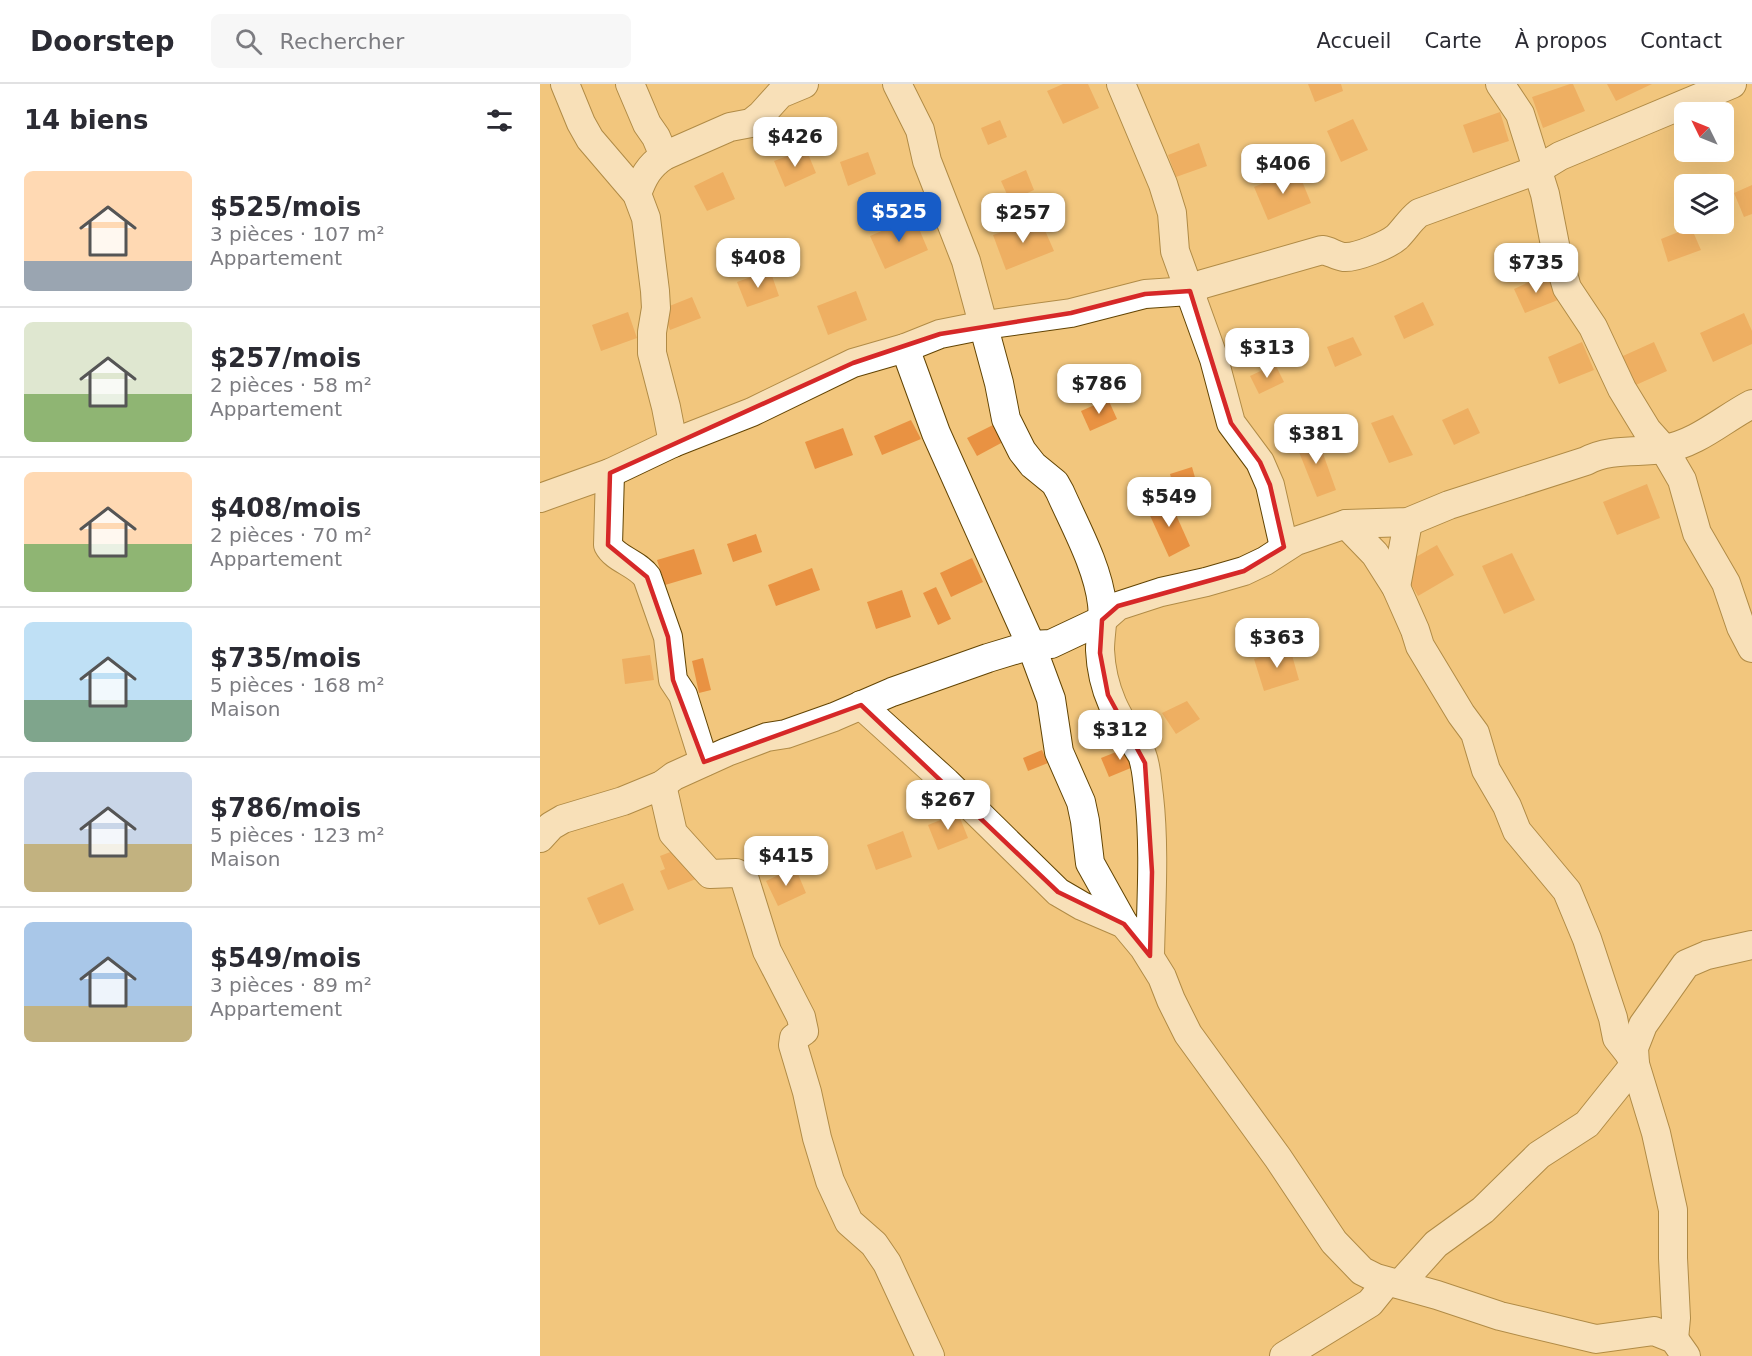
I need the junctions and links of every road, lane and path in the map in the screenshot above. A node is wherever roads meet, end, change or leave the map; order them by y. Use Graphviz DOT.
graph roads {
  1 [pos="565,84"];
  2 [pos="630,84"];
  3 [pos="804,84"];
  4 [pos="897,84"];
  5 [pos="1121,84"];
  6 [pos="1500,84"];
  7 [pos="1732,84"];
  8 [pos="664,156"];
  9 [pos="1537,170"];
  10 [pos="637,194"];
  11 [pos="1190,291"];
  12 [pos="985,325"];
  13 [pos="905,348"];
  14 [pos="1752,404"];
  15 [pos="673,443"];
  16 [pos="1664,449"];
  17 [pos="610,473"];
  18 [pos="540,498"];
  19 [pos="1408,522"];
  20 [pos="1346,524"];
  21 [pos="1284,547"];
  22 [pos="1396,587"];
  23 [pos="1102,620"];
  24 [pos="1031,645"];
  25 [pos="1752,648"];
  26 [pos="861,705"];
  27 [pos="704,762"];
  28 [pos="662,785"];
  29 [pos="540,838"];
  30 [pos="1124,924"];
  31 [pos="1752,945"];
  32 [pos="1149,956"];
  33 [pos="1635,1064"];
  34 [pos="1394,1283"];
  35 [pos="1680,1348"];
  36 [pos="930,1356"];
  37 [pos="1284,1356"];
  1 -- 10 [label="street"];
  2 -- 8 [label="street"];
  3 -- 8 [label="street"];
  4 -- 12 [label="street"];
  5 -- 11 [label="street"];
  6 -- 9 [label="street"];
  7 -- 9 [label="street"];
  8 -- 10 [label="street"];
  9 -- 11 [label="street"];
  9 -- 16 [label="street"];
  10 -- 15 [label="street"];
  11 -- 12 [label="street"];
  11 -- 21 [label="street"];
  12 -- 13 [label="street"];
  12 -- 23 [label="street"];
  13 -- 15 [label="street"];
  13 -- 24 [label="street"];
  14 -- 16 [label="street"];
  15 -- 17 [label="street"];
  16 -- 19 [label="street"];
  16 -- 25 [label="street"];
  17 -- 18 [label="street"];
  17 -- 27 [label="street"];
  19 -- 20 [label="street"];
  19 -- 22 [label="street"];
  20 -- 21 [label="street"];
  20 -- 22 [label="street"];
  21 -- 23 [label="street"];
  22 -- 33 [label="street"];
  23 -- 24 [label="street"];
  23 -- 32 [label="street"];
  24 -- 26 [label="street"];
  24 -- 30 [label="street"];
  26 -- 27 [label="street"];
  26 -- 30 [label="street"];
  27 -- 28 [label="street"];
  28 -- 29 [label="street"];
  28 -- 36 [label="street"];
  30 -- 32 [label="street"];
  31 -- 33 [label="street"];
  32 -- 34 [label="street"];
  33 -- 34 [label="street"];
  33 -- 35 [label="street"];
  34 -- 35 [label="street"];
  34 -- 37 [label="street"];
}
